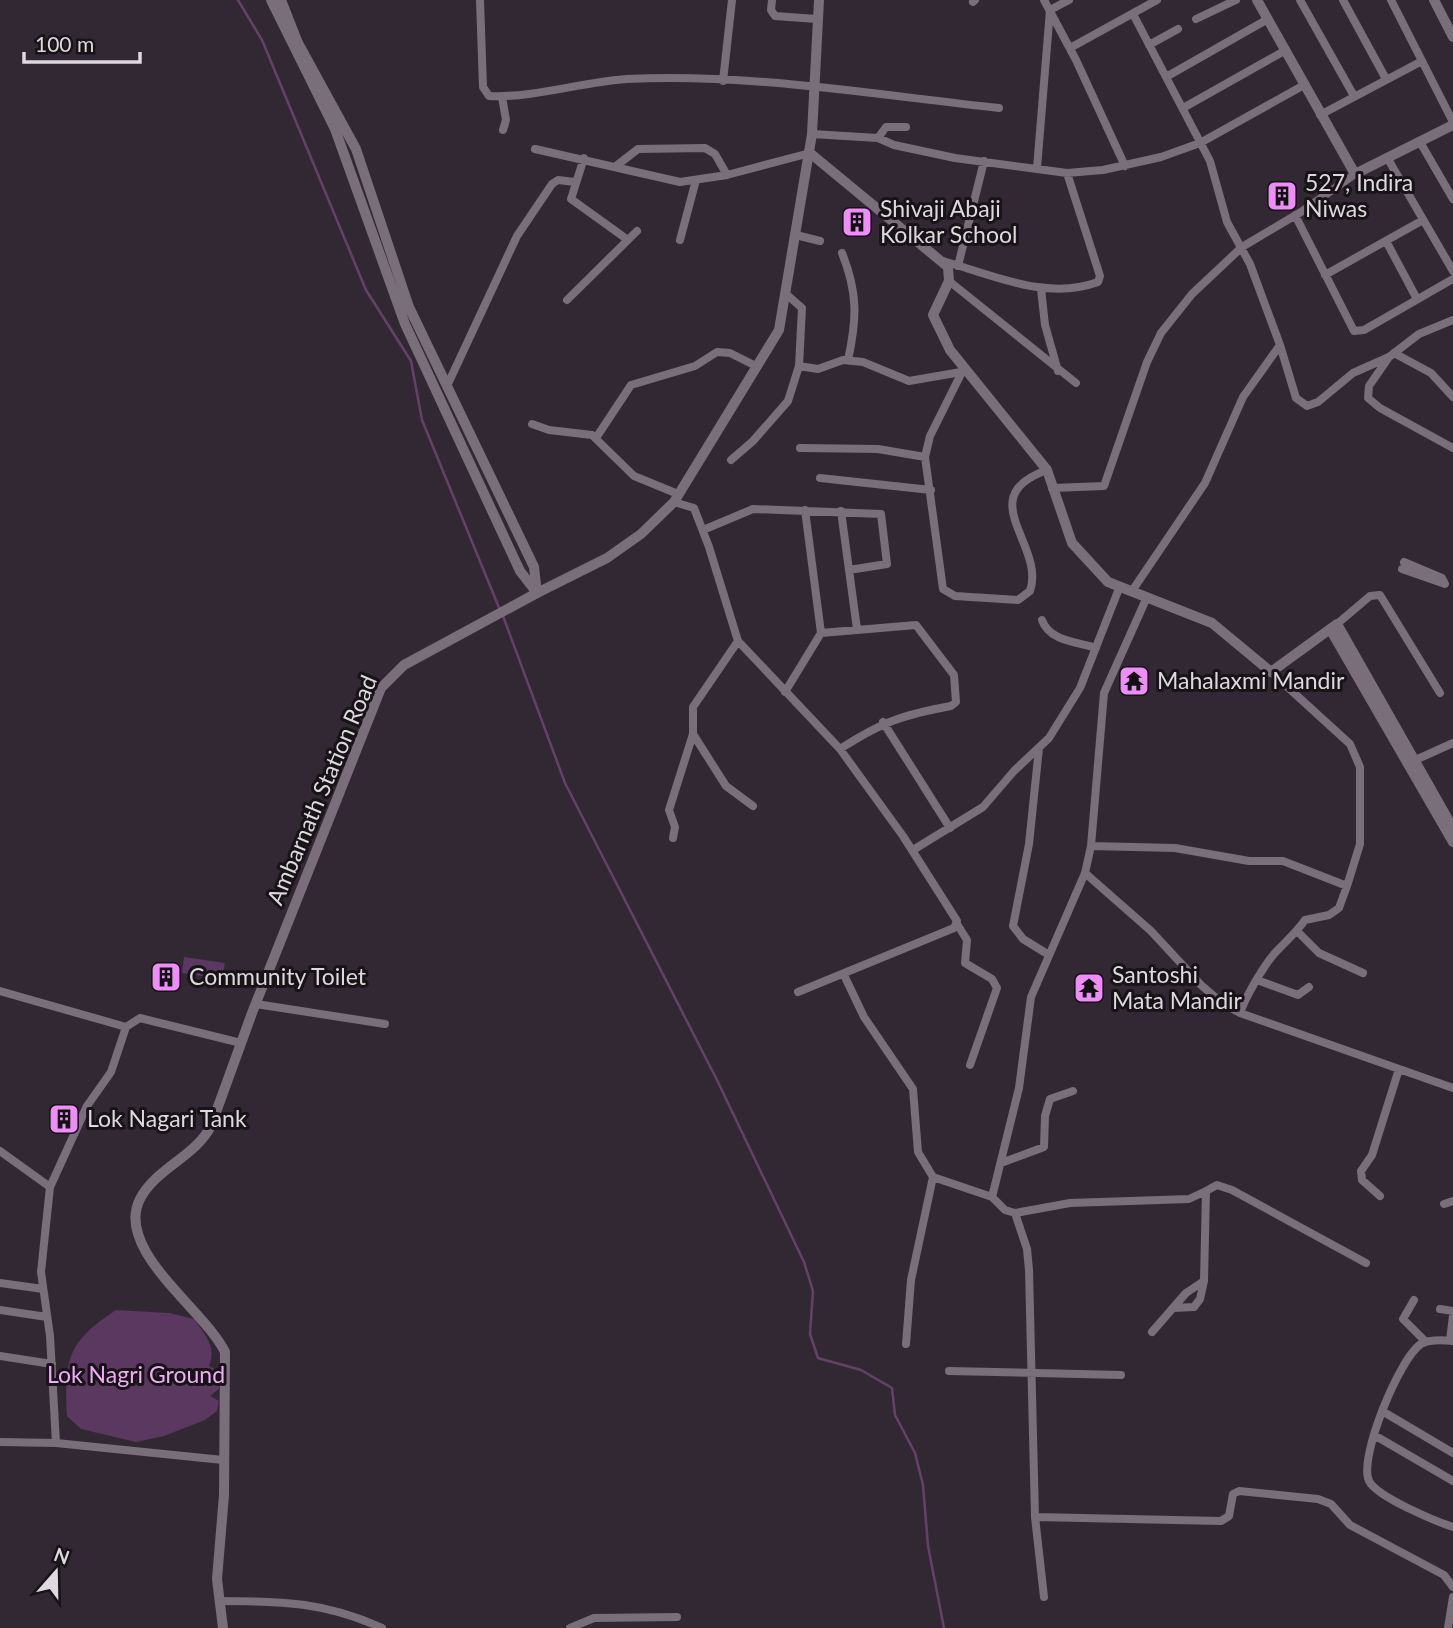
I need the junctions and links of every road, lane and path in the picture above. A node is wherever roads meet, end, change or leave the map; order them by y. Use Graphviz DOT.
graph roads {
  1 [pos="271,0"];
  2 [pos="281,0"];
  3 [pos="480,0"];
  4 [pos="732,0"];
  5 [pos="772,0"];
  6 [pos="819,0"];
  7 [pos="1044,0"];
  8 [pos="1069,0"];
  9 [pos="1157,0"];
  10 [pos="1236,0"];
  11 [pos="1257,0"];
  12 [pos="1300,0"];
  13 [pos="1343,0"];
  14 [pos="1391,0"];
  15 [pos="1434,0"];
  16 [pos="1050,10"];
  17 [pos="1133,14"];
  18 [pos="817,19"];
  19 [pos="1196,19"];
  20 [pos="1268,19"];
  21 [pos="1178,29"];
  22 [pos="1453,37"];
  23 [pos="1149,45"];
  24 [pos="1070,48"];
  25 [pos="1286,50"];
  26 [pos="1422,61"];
  27 [pos="1166,76"];
  28 [pos="1386,79"];
  29 [pos="723,81"];
  30 [pos="1304,85"];
  31 [pos="814,87"];
  32 [pos="1354,96"];
  33 [pos="502,97"];
  34 [pos="999,108"];
  35 [pos="1183,108"];
  36 [pos="1320,115"];
  37 [pos="1453,124"];
  38 [pos="906,127"];
  39 [pos="503,130"];
  40 [pos="812,134"];
  41 [pos="877,138"];
  42 [pos="1420,142"];
  43 [pos="1200,143"];
  44 [pos="535,149"];
  45 [pos="810,153"];
  46 [pos="584,158"];
  47 [pos="1388,159"];
  48 [pos="985,161"];
  49 [pos="616,166"];
  50 [pos="1125,166"];
  51 [pos="1037,168"];
  52 [pos="1067,173"];
  53 [pos="1355,174"];
  54 [pos="727,175"];
  55 [pos="696,180"];
  56 [pos="575,182"];
  57 [pos="1453,200"];
  58 [pos="1295,215"];
  59 [pos="1423,220"];
  60 [pos="637,231"];
  61 [pos="796,235"];
  62 [pos="628,240"];
  63 [pos="680,240"];
  64 [pos="820,241"];
  65 [pos="1386,241"];
  66 [pos="1242,247"];
  67 [pos="842,253"];
  68 [pos="943,261"];
  69 [pos="958,265"];
  70 [pos="1453,271"];
  71 [pos="1325,275"];
  72 [pos="1453,279"];
  73 [pos="949,281"];
  74 [pos="1041,289"];
  75 [pos="786,294"];
  76 [pos="1418,299"];
  77 [pos="566,300"];
  78 [pos="1453,320"];
  79 [pos="1280,345"];
  80 [pos="1392,355"];
  81 [pos="848,360"];
  82 [pos="756,366"];
  83 [pos="799,366"];
  84 [pos="963,370"];
  85 [pos="1058,371"];
  86 [pos="1076,383"];
  87 [pos="447,386"];
  88 [pos="1453,397"];
  89 [pos="531,424"];
  90 [pos="596,438"];
  91 [pos="1453,448"];
  92 [pos="800,449"];
  93 [pos="925,457"];
  94 [pos="731,460"];
  95 [pos="1047,470"];
  96 [pos="820,478"];
  97 [pos="1052,488"];
  98 [pos="931,490"];
  99 [pos="676,498"];
  100 [pos="806,510"];
  101 [pos="841,511"];
  102 [pos="703,530"];
  103 [pos="1403,566"];
  104 [pos="849,570"];
  105 [pos="1120,586"];
  106 [pos="1449,586"];
  107 [pos="1132,591"];
  108 [pos="537,593"];
  109 [pos="1147,597"];
  110 [pos="1042,620"];
  111 [pos="1333,627"];
  112 [pos="857,629"];
  113 [pos="821,633"];
  114 [pos="738,640"];
  115 [pos="1096,648"];
  116 [pos="1271,672"];
  117 [pos="785,692"];
  118 [pos="1440,693"];
  119 [pos="883,722"];
  120 [pos="693,734"];
  121 [pos="1452,745"];
  122 [pos="1039,748"];
  123 [pos="840,749"];
  124 [pos="1412,762"];
  125 [pos="753,806"];
  126 [pos="950,828"];
  127 [pos="1453,828"];
  128 [pos="673,838"];
  129 [pos="1453,842"];
  130 [pos="1090,846"];
  131 [pos="913,850"];
  132 [pos="1085,873"];
  133 [pos="1347,886"];
  134 [pos="957,924"];
  135 [pos="1297,931"];
  136 [pos="1049,955"];
  137 [pos="1363,973"];
  138 [pos="844,975"];
  139 [pos="1258,980"];
  140 [pos="1309,987"];
  141 [pos="0,990"];
  142 [pos="798,992"];
  143 [pos="256,1003"];
  144 [pos="1240,1013"];
  145 [pos="385,1024"];
  146 [pos="126,1027"];
  147 [pos="242,1043"];
  148 [pos="970,1065"];
  149 [pos="1399,1069"];
  150 [pos="1453,1088"];
  151 [pos="1073,1091"];
  152 [pos="0,1151"];
  153 [pos="1001,1163"];
  154 [pos="933,1177"];
  155 [pos="50,1187"];
  156 [pos="1206,1191"];
  157 [pos="1380,1196"];
  158 [pos="992,1197"];
  159 [pos="1015,1213"];
  160 [pos="1366,1263"];
  161 [pos="1204,1281"];
  162 [pos="0,1283"];
  163 [pos="43,1289"];
  164 [pos="1413,1300"];
  165 [pos="1174,1308"];
  166 [pos="1440,1309"];
  167 [pos="0,1310"];
  168 [pos="1453,1314"];
  169 [pos="47,1317"];
  170 [pos="1152,1332"];
  171 [pos="1452,1340"];
  172 [pos="1426,1342"];
  173 [pos="906,1344"];
  174 [pos="0,1356"];
  175 [pos="52,1364"];
  176 [pos="949,1371"];
  177 [pos="1030,1373"];
  178 [pos="1121,1375"];
  179 [pos="1382,1411"];
  180 [pos="1374,1435"];
  181 [pos="0,1441"];
  182 [pos="56,1443"];
  183 [pos="1453,1453"];
  184 [pos="223,1460"];
  185 [pos="1453,1481"];
  186 [pos="1035,1517"];
  187 [pos="1453,1527"];
  188 [pos="1453,1587"];
  189 [pos="1044,1597"];
  190 [pos="1453,1597"];
  191 [pos="220,1601"];
  192 [pos="677,1617"];
  193 [pos="223,1628"];
  194 [pos="382,1628"];
  195 [pos="570,1628"];
  196 [pos="1448,1628"];
  1 -- 108 [label="main road"];
  2 -- 87 [label="main road"];
  3 -- 33 [label="street"];
  4 -- 29 [label="street"];
  5 -- 18 [label="street"];
  6 -- 18 [label="street, Ambarnath Station Road"];
  7 -- 16 [label="street"];
  8 -- 16 [label="street"];
  9 -- 17 [label="street"];
  10 -- 19 [label="street"];
  11 -- 20 [label="street"];
  12 -- 32 [label="street"];
  13 -- 28 [label="street"];
  14 -- 26 [label="street"];
  15 -- 22 [label="street"];
  16 -- 24 [label="street"];
  16 -- 51 [label="street"];
  17 -- 23 [label="street"];
  17 -- 24 [label="street"];
  18 -- 31 [label="street, Ambarnath Station Road"];
  20 -- 25 [label="street"];
  20 -- 27 [label="street"];
  21 -- 23 [label="street"];
  23 -- 27 [label="street"];
  24 -- 50 [label="street"];
  25 -- 30 [label="street"];
  25 -- 35 [label="street"];
  26 -- 28 [label="street"];
  26 -- 37 [label="street"];
  27 -- 35 [label="street"];
  28 -- 32 [label="street"];
  29 -- 31 [label="street"];
  29 -- 33 [label="street"];
  30 -- 36 [label="street"];
  30 -- 43 [label="street"];
  31 -- 34 [label="street"];
  31 -- 40 [label="street, Ambarnath Station Road"];
  32 -- 36 [label="street"];
  33 -- 39 [label="street"];
  35 -- 43 [label="street"];
  36 -- 53 [label="street"];
  37 -- 42 [label="street"];
  38 -- 41 [label="street"];
  40 -- 41 [label="street"];
  40 -- 45 [label="street, Ambarnath Station Road"];
  41 -- 48 [label="street"];
  42 -- 47 [label="street"];
  42 -- 57 [label="street"];
  43 -- 50 [label="street"];
  43 -- 66 [label="street"];
  44 -- 46 [label="street"];
  45 -- 54 [label="street"];
  45 -- 61 [label="street, Ambarnath Station Road"];
  45 -- 68 [label="street"];
  46 -- 49 [label="street"];
  46 -- 56 [label="street"];
  47 -- 53 [label="street"];
  47 -- 59 [label="street"];
  48 -- 51 [label="street"];
  48 -- 69 [label="street"];
  49 -- 54 [label="street"];
  49 -- 55 [label="street"];
  50 -- 52 [label="street"];
  51 -- 52 [label="street"];
  52 -- 74 [label="street"];
  53 -- 58 [label="street"];
  54 -- 55 [label="street"];
  55 -- 63 [label="street"];
  56 -- 62 [label="street"];
  56 -- 87 [label="street"];
  58 -- 66 [label="street"];
  58 -- 71 [label="street"];
  59 -- 65 [label="street"];
  59 -- 70 [label="street"];
  60 -- 62 [label="street"];
  61 -- 64 [label="street"];
  61 -- 75 [label="street, Ambarnath Station Road"];
  62 -- 77 [label="street"];
  65 -- 71 [label="street"];
  65 -- 76 [label="street"];
  66 -- 79 [label="street"];
  66 -- 97 [label="street"];
  67 -- 81 [label="street"];
  68 -- 69 [label="street"];
  68 -- 73 [label="street"];
  69 -- 74 [label="street"];
  71 -- 76 [label="street"];
  72 -- 76 [label="street"];
  73 -- 84 [label="street"];
  73 -- 85 [label="street"];
  74 -- 85 [label="street"];
  75 -- 82 [label="street, Ambarnath Station Road"];
  75 -- 83 [label="street"];
  78 -- 80 [label="street"];
  79 -- 80 [label="street"];
  79 -- 107 [label="street"];
  80 -- 88 [label="street"];
  80 -- 91 [label="street"];
  81 -- 83 [label="street"];
  81 -- 84 [label="street"];
  82 -- 90 [label="street"];
  82 -- 99 [label="street, Ambarnath Station Road"];
  83 -- 94 [label="street"];
  84 -- 93 [label="street"];
  84 -- 95 [label="street"];
  85 -- 86 [label="street"];
  87 -- 108 [label="main road"];
  89 -- 90 [label="street"];
  90 -- 99 [label="street"];
  92 -- 93 [label="street"];
  93 -- 98 [label="street"];
  95 -- 97 [label="street"];
  95 -- 98 [label="street"];
  96 -- 98 [label="street"];
  97 -- 105 [label="street"];
  99 -- 102 [label="street"];
  99 -- 108 [label="street, Ambarnath Station Road"];
  100 -- 101 [label="street"];
  100 -- 102 [label="street"];
  100 -- 113 [label="street"];
  101 -- 104 [label="street"];
  101 -- 104 [label="street"];
  102 -- 114 [label="street"];
  103 -- 106 [label="street"];
  104 -- 112 [label="street"];
  105 -- 107 [label="street"];
  105 -- 115 [label="street"];
  107 -- 109 [label="street"];
  108 -- 143 [label="main road, Ambarnath Station Road"];
  109 -- 116 [label="street"];
  109 -- 130 [label="street"];
  110 -- 115 [label="street"];
  111 -- 116 [label="street"];
  111 -- 118 [label="street"];
  111 -- 124 [label="street"];
  112 -- 113 [label="street"];
  112 -- 119 [label="street"];
  113 -- 117 [label="street"];
  114 -- 117 [label="street"];
  114 -- 120 [label="street"];
  115 -- 122 [label="street"];
  116 -- 133 [label="street"];
  117 -- 123 [label="street"];
  119 -- 123 [label="street"];
  119 -- 126 [label="street"];
  120 -- 125 [label="street"];
  120 -- 128 [label="street"];
  121 -- 124 [label="street"];
  122 -- 126 [label="street"];
  122 -- 136 [label="street"];
  123 -- 131 [label="street"];
  124 -- 127 [label="street"];
  124 -- 129 [label="street"];
  126 -- 131 [label="street"];
  130 -- 132 [label="street"];
  130 -- 133 [label="street"];
  131 -- 134 [label="street"];
  132 -- 136 [label="street"];
  132 -- 144 [label="street"];
  133 -- 135 [label="street"];
  134 -- 138 [label="street"];
  134 -- 148 [label="street"];
  135 -- 137 [label="street"];
  135 -- 139 [label="street"];
  136 -- 153 [label="street"];
  138 -- 142 [label="street"];
  138 -- 154 [label="street"];
  139 -- 140 [label="street"];
  139 -- 144 [label="street"];
  141 -- 146 [label="street"];
  143 -- 145 [label="street"];
  143 -- 147 [label="main road, Ambarnath Station Road"];
  144 -- 149 [label="street"];
  146 -- 147 [label="street"];
  146 -- 155 [label="street"];
  147 -- 184 [label="main road, Ambarnath Station Road"];
  149 -- 150 [label="street"];
  149 -- 157 [label="street"];
  151 -- 153 [label="street"];
  152 -- 155 [label="street"];
  153 -- 158 [label="street"];
  154 -- 158 [label="street"];
  154 -- 173 [label="street"];
  155 -- 163 [label="street"];
  156 -- 159 [label="street"];
  156 -- 160 [label="street"];
  156 -- 161 [label="street"];
  158 -- 159 [label="street"];
  159 -- 177 [label="street"];
  161 -- 165 [label="street"];
  161 -- 165 [label="street"];
  162 -- 163 [label="street"];
  163 -- 169 [label="street"];
  164 -- 172 [label="street"];
  165 -- 170 [label="street"];
  166 -- 168 [label="street"];
  167 -- 169 [label="street"];
  168 -- 171 [label="street"];
  169 -- 175 [label="street"];
  171 -- 172 [label="street"];
  172 -- 179 [label="street"];
  174 -- 175 [label="street"];
  175 -- 182 [label="street"];
  176 -- 177 [label="street"];
  177 -- 178 [label="street"];
  177 -- 186 [label="street"];
  179 -- 180 [label="street"];
  179 -- 183 [label="street"];
  180 -- 185 [label="street"];
  180 -- 187 [label="street"];
  181 -- 182 [label="street"];
  182 -- 184 [label="street"];
  184 -- 191 [label="main road, Ambarnath Station Road"];
  186 -- 188 [label="street"];
  186 -- 189 [label="street"];
  190 -- 196 [label="street"];
  191 -- 193 [label="main road, Ambarnath Station Road"];
  191 -- 194 [label="street"];
  192 -- 195 [label="street"];
}
